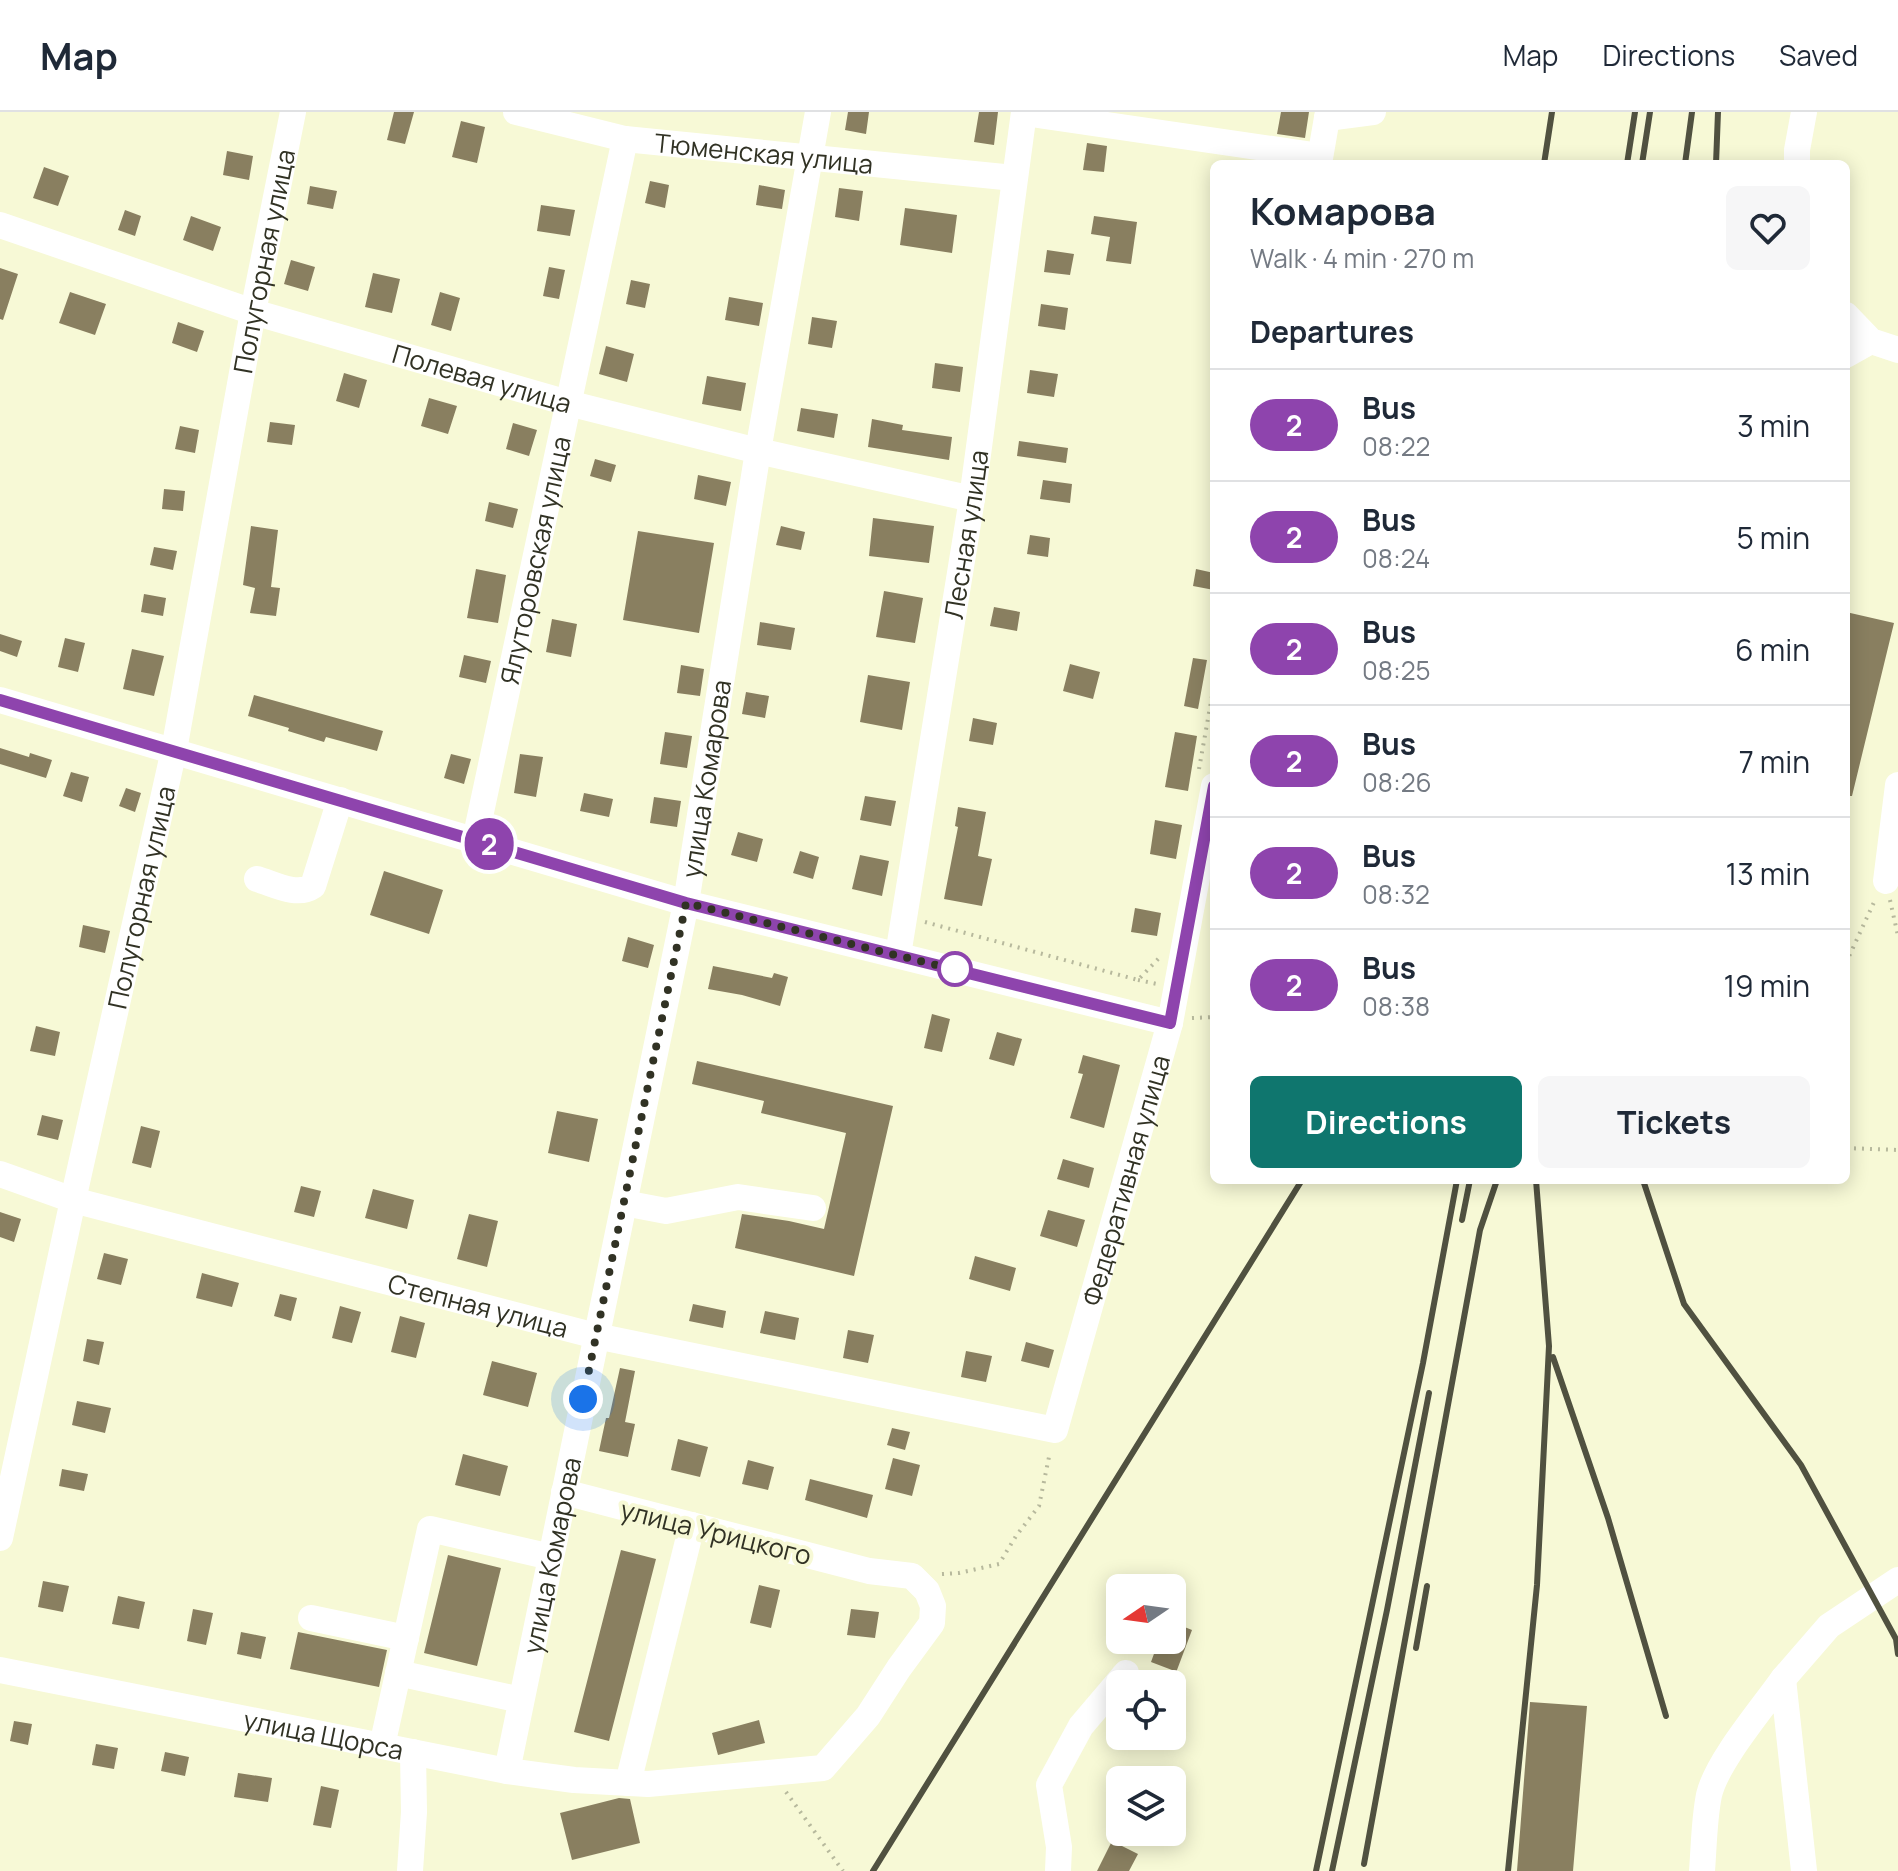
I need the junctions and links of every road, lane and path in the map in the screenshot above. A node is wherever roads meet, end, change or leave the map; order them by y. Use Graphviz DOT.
graph roads {
  1 [pos="293,112"];
  2 [pos="516,112"];
  3 [pos="818,112"];
  4 [pos="1024,112"];
  5 [pos="1373,112"];
  6 [pos="1804,112"];
  7 [pos="1328,115"];
  8 [pos="625,139"];
  9 [pos="810,158"];
  10 [pos="1320,160"];
  11 [pos="1797,160"];
  12 [pos="1014,178"];
  13 [pos="0,225"];
  14 [pos="253,312"];
  15 [pos="1850,319"];
  16 [pos="1871,341"];
  17 [pos="1898,350"];
  18 [pos="1850,353"];
  19 [pos="568,403"];
  20 [pos="758,451"];
  21 [pos="972,499"];
  22 [pos="0,700"];
  23 [pos="1210,732"];
  24 [pos="174,750"];
  25 [pos="1206,780"];
  26 [pos="1898,785"];
  27 [pos="340,800"];
  28 [pos="1895,833"];
  29 [pos="475,840"];
  30 [pos="257,879"];
  31 [pos="1886,881"];
  32 [pos="686,903"];
  33 [pos="904,917"];
  34 [pos="1898,936"];
  35 [pos="898,955"];
  36 [pos="1850,955"];
  37 [pos="1160,956"];
  38 [pos="1170,1023"];
  39 [pos="1850,1148"];
  40 [pos="1898,1150"];
  41 [pos="0,1174"];
  42 [pos="73,1200"];
  43 [pos="624,1203"];
  44 [pos="813,1208"];
  45 [pos="596,1336"];
  46 [pos="1055,1430"];
  47 [pos="564,1492"];
  48 [pos="692,1525"];
  49 [pos="0,1538"];
  50 [pos="551,1557"];
  51 [pos="912,1576"];
  52 [pos="1898,1580"];
  53 [pos="311,1618"];
  54 [pos="406,1638"];
  55 [pos="0,1670"];
  56 [pos="398,1673"];
  57 [pos="1783,1679"];
  58 [pos="1106,1697"];
  59 [pos="521,1700"];
  60 [pos="382,1746"];
  61 [pos="413,1752"];
  62 [pos="507,1771"];
  63 [pos="772,1773"];
  64 [pos="638,1784"];
  65 [pos="410,1871"];
  66 [pos="843,1871"];
  67 [pos="1058,1871"];
  68 [pos="1702,1871"];
  69 [pos="1804,1871"];
  1 -- 14 [label="street, Полугорная улица"];
  2 -- 8 [label="street, Тюменская улица"];
  3 -- 9 [label="street, улица Комарова"];
  4 -- 10 [label="street"];
  4 -- 12 [label="street, Лесная улица"];
  5 -- 7 [label="street"];
  6 -- 11 [label="street"];
  7 -- 10 [label="street"];
  8 -- 9 [label="street, Тюменская улица"];
  8 -- 19 [label="street, Ялуторовская улица"];
  9 -- 12 [label="street, Тюменская улица"];
  9 -- 20 [label="street, улица Комарова"];
  12 -- 21 [label="street, Лесная улица"];
  13 -- 14 [label="street, Полевая улица"];
  14 -- 19 [label="street, Полевая улица"];
  14 -- 24 [label="street, Полугорная улица"];
  15 -- 16 [label="street"];
  16 -- 17 [label="street"];
  16 -- 18 [label="street"];
  19 -- 20 [label="street, Полевая улица"];
  19 -- 29 [label="street, Ялуторовская улица"];
  20 -- 21 [label="street, Полевая улица"];
  20 -- 32 [label="street, улица Комарова"];
  21 -- 33 [label="street, Лесная улица"];
  22 -- 24 [label="street"];
  23 -- 25 [label="path"];
  24 -- 27 [label="street"];
  24 -- 42 [label="street, Полугорная улица"];
  25 -- 38 [label="street, Федеративная улица"];
  26 -- 28 [label="street"];
  27 -- 29 [label="street"];
  27 -- 30 [label="street"];
  28 -- 31 [label="street"];
  29 -- 32 [label="street"];
  31 -- 34 [label="path"];
  31 -- 36 [label="path"];
  32 -- 35 [label="street"];
  32 -- 43 [label="street, улица Комарова"];
  33 -- 35 [label="street, Лесная улица"];
  33 -- 37 [label="path"];
  35 -- 38 [label="street"];
  38 -- 46 [label="street, Федеративная улица"];
  39 -- 40 [label="path"];
  41 -- 42 [label="street, Степная улица"];
  42 -- 45 [label="street, Степная улица"];
  42 -- 49 [label="street, Полугорная улица"];
  43 -- 44 [label="street"];
  43 -- 45 [label="street, улица Комарова"];
  45 -- 46 [label="street, Степная улица"];
  45 -- 47 [label="street, улица Комарова"];
  46 -- 51 [label="path"];
  47 -- 48 [label="street, улица Урицкого"];
  47 -- 50 [label="street, улица Комарова"];
  48 -- 51 [label="street, улица Урицкого"];
  48 -- 64 [label="street"];
  50 -- 54 [label="street"];
  50 -- 59 [label="street, улица Комарова"];
  51 -- 63 [label="street, улица Щорса"];
  52 -- 57 [label="street"];
  53 -- 54 [label="street"];
  54 -- 56 [label="street"];
  55 -- 60 [label="street, улица Щорса"];
  56 -- 59 [label="street"];
  56 -- 60 [label="street"];
  57 -- 68 [label="street"];
  57 -- 69 [label="street"];
  58 -- 67 [label="street"];
  59 -- 62 [label="street, улица Комарова"];
  60 -- 61 [label="street, улица Щорса"];
  61 -- 62 [label="street, улица Щорса"];
  61 -- 65 [label="street"];
  62 -- 64 [label="street, улица Щорса"];
  63 -- 64 [label="street, улица Щорса"];
  63 -- 66 [label="path"];
}
